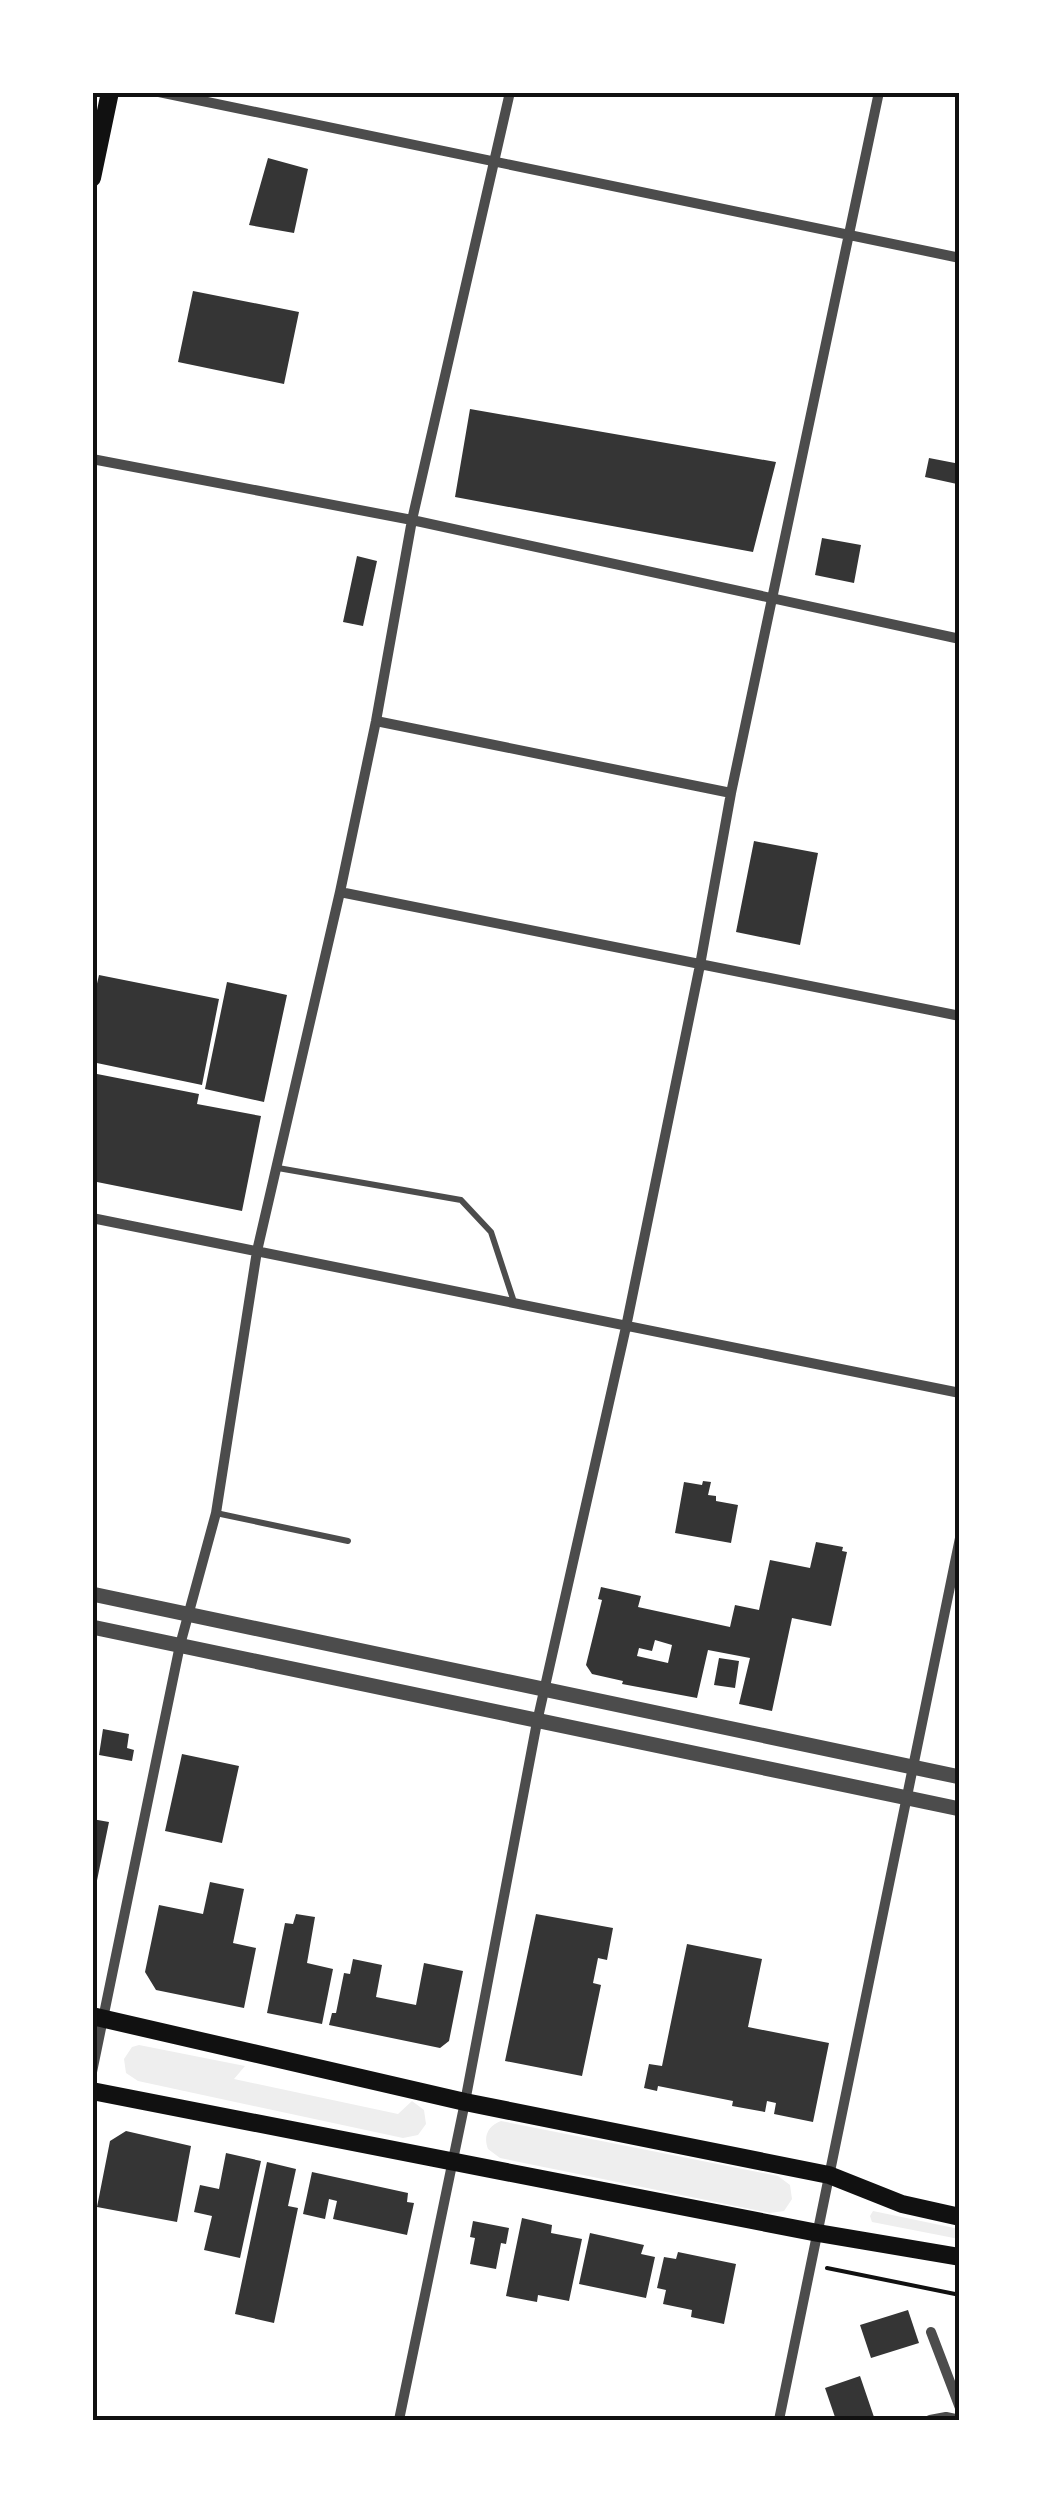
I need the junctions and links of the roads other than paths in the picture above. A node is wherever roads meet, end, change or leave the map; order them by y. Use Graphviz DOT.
graph roads {
  1 [pos="110,92"];
  2 [pos="159,92"];
  3 [pos="510,92"];
  4 [pos="879,92"];
  5 [pos="496,162"];
  6 [pos="92,178"];
  7 [pos="850,236"];
  8 [pos="960,258"];
  9 [pos="92,460"];
  10 [pos="412,520"];
  11 [pos="773,600"];
  12 [pos="960,639"];
  13 [pos="376,720"];
  14 [pos="730,793"];
  15 [pos="340,892"];
  16 [pos="700,965"];
  17 [pos="960,1016"];
  18 [pos="278,1168"];
  19 [pos="92,1218"];
  20 [pos="257,1252"];
  21 [pos="514,1302"];
  22 [pos="626,1327"];
  23 [pos="960,1393"];
  24 [pos="216,1514"];
  25 [pos="960,1538"];
  26 [pos="348,1541"];
  27 [pos="92,1594"];
  28 [pos="188,1613"];
  29 [pos="92,1627"];
  30 [pos="180,1645"];
  31 [pos="544,1688"];
  32 [pos="537,1722"];
  33 [pos="912,1767"];
  34 [pos="960,1776"];
  35 [pos="906,1798"];
  36 [pos="960,1808"];
  37 [pos="97,2017"];
  38 [pos="92,2072"];
  39 [pos="92,2091"];
  40 [pos="465,2102"];
  41 [pos="452,2160"];
  42 [pos="829,2176"];
  43 [pos="960,2217"];
  44 [pos="818,2233"];
  45 [pos="960,2257"];
  46 [pos="931,2332"];
  47 [pos="960,2408"];
  48 [pos="399,2420"];
  49 [pos="779,2420"];
  50 [pos="930,2420"];
  51 [pos="960,2420"];
  1 -- 6 [label="main road"];
  2 -- 5 [label="street"];
  3 -- 5 [label="street"];
  4 -- 7 [label="street"];
  5 -- 7 [label="street"];
  5 -- 10 [label="street"];
  7 -- 8 [label="street"];
  7 -- 11 [label="street"];
  9 -- 10 [label="street"];
  10 -- 11 [label="street"];
  10 -- 13 [label="street"];
  11 -- 12 [label="street"];
  11 -- 14 [label="street"];
  13 -- 14 [label="street"];
  13 -- 15 [label="street"];
  14 -- 16 [label="street"];
  15 -- 16 [label="street"];
  15 -- 18 [label="street"];
  16 -- 17 [label="street"];
  16 -- 22 [label="street"];
  18 -- 20 [label="street"];
  18 -- 21 [label="lane"];
  19 -- 20 [label="street"];
  20 -- 21 [label="street"];
  20 -- 24 [label="street"];
  21 -- 22 [label="street"];
  22 -- 23 [label="street"];
  22 -- 31 [label="street"];
  24 -- 26 [label="lane"];
  24 -- 28 [label="street"];
  25 -- 33 [label="street"];
  27 -- 28 [label="street"];
  28 -- 30 [label="street"];
  28 -- 31 [label="street"];
  29 -- 30 [label="street"];
  30 -- 32 [label="street"];
  30 -- 37 [label="street"];
  31 -- 32 [label="street"];
  31 -- 33 [label="street"];
  32 -- 35 [label="street"];
  32 -- 40 [label="street"];
  33 -- 34 [label="street"];
  33 -- 35 [label="street"];
  35 -- 36 [label="street"];
  35 -- 42 [label="street"];
  37 -- 38 [label="street"];
  37 -- 40 [label="main road"];
  39 -- 41 [label="main road"];
  40 -- 41 [label="street"];
  40 -- 42 [label="main road"];
  41 -- 44 [label="main road"];
  41 -- 48 [label="street"];
  42 -- 43 [label="main road"];
  42 -- 44 [label="street"];
  44 -- 45 [label="main road"];
  44 -- 49 [label="street"];
  46 -- 47 [label="street"];
  50 -- 51 [label="street"];
}
